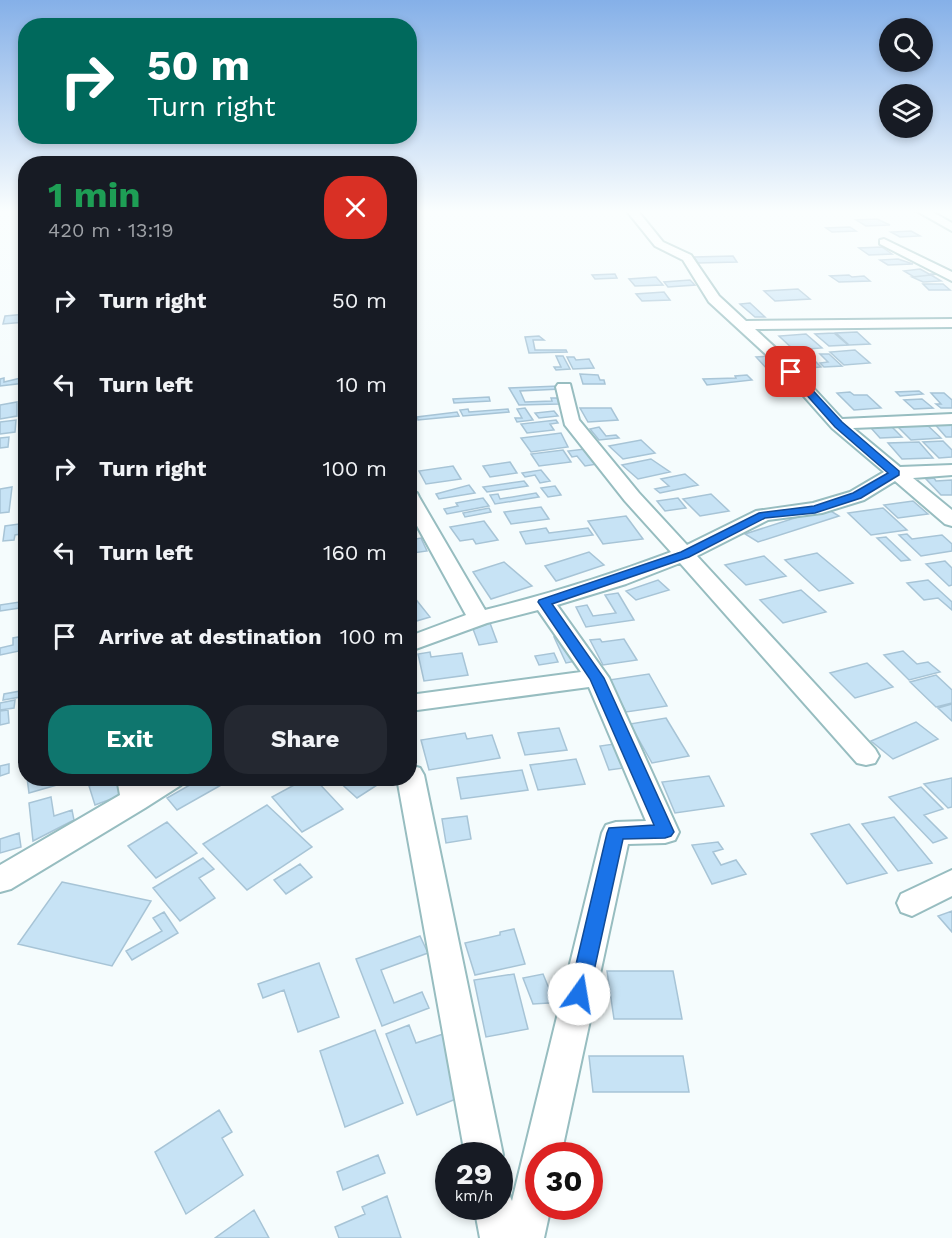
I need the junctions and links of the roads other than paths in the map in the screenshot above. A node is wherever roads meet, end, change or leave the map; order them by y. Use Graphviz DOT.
graph roads {
  1 [pos="693,268"];
  2 [pos="936,268"];
  3 [pos="952,277"];
  4 [pos="952,323"];
  5 [pos="744,325"];
  6 [pos="564,387"];
  7 [pos="952,419"];
  8 [pos="838,424"];
  9 [pos="952,470"];
  10 [pos="895,473"];
  11 [pos="417,509"];
  12 [pos="952,520"];
  13 [pos="685,554"];
  14 [pos="544,602"];
  15 [pos="479,618"];
  16 [pos="417,641"];
  17 [pos="597,678"];
  18 [pos="417,702"];
  19 [pos="866,756"];
  20 [pos="412,786"];
  21 [pos="133,790"];
  22 [pos="0,880"];
  23 [pos="952,882"];
  24 [pos="912,903"];
  25 [pos="481,1142"];
  26 [pos="545,1142"];
  27 [pos="497,1220"];
  28 [pos="528,1220"];
  29 [pos="500,1238"];
  30 [pos="524,1238"];
  1 -- 5 [label="street"];
  2 -- 3 [label="street"];
  4 -- 5 [label="street"];
  5 -- 8 [label="street"];
  6 -- 13 [label="street"];
  7 -- 8 [label="street"];
  8 -- 10 [label="street"];
  9 -- 10 [label="street"];
  10 -- 12 [label="street"];
  10 -- 13 [label="street"];
  11 -- 15 [label="street"];
  13 -- 14 [label="street"];
  13 -- 19 [label="street"];
  14 -- 15 [label="street"];
  14 -- 17 [label="street"];
  15 -- 16 [label="street"];
  17 -- 18 [label="street"];
  17 -- 26 [label="street"];
  20 -- 25 [label="street"];
  21 -- 22 [label="street"];
  23 -- 24 [label="street"];
  27 -- 29 [label="street"];
  28 -- 30 [label="street"];
}
